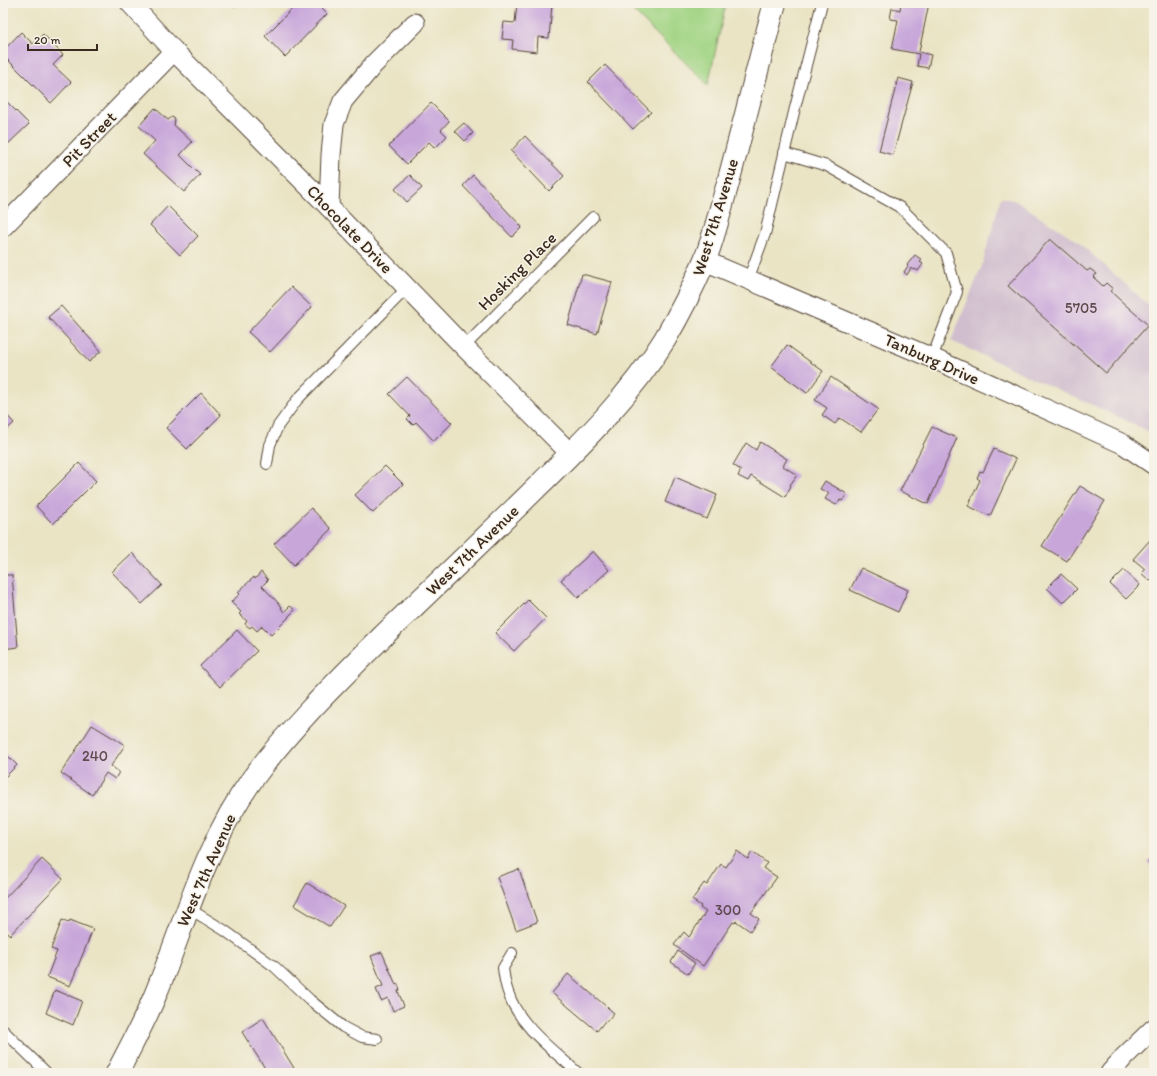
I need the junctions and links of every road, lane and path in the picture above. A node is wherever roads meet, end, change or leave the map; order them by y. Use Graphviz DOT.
graph roads {
  1 [pos="130,3"];
  2 [pos="775,3"];
  3 [pos="822,3"];
  4 [pos="415,23"];
  5 [pos="174,51"];
  6 [pos="784,154"];
  7 [pos="330,207"];
  8 [pos="593,217"];
  9 [pos="3,227"];
  10 [pos="705,261"];
  11 [pos="748,280"];
  12 [pos="407,288"];
  13 [pos="464,347"];
  14 [pos="932,358"];
  15 [pos="571,454"];
  16 [pos="267,464"];
  17 [pos="1154,465"];
  18 [pos="188,908"];
  19 [pos="512,953"];
  20 [pos="1154,1028"];
  21 [pos="3,1030"];
  22 [pos="377,1039"];
  23 [pos="47,1073"];
  24 [pos="117,1073"];
  25 [pos="578,1073"];
  26 [pos="1110,1073"];
  1 -- 5 [label="street, Chocolate Drive"];
  2 -- 10 [label="main road, West 7th Avenue"];
  3 -- 6 [label="lane"];
  4 -- 7 [label="street"];
  5 -- 7 [label="street, Chocolate Drive"];
  5 -- 9 [label="street, Pit Street"];
  6 -- 11 [label="lane"];
  6 -- 14 [label="lane"];
  7 -- 12 [label="street, Chocolate Drive"];
  8 -- 13 [label="lane, Hosking Place"];
  10 -- 11 [label="street, Tanburg Drive"];
  10 -- 15 [label="main road, West 7th Avenue"];
  11 -- 14 [label="street, Tanburg Drive"];
  12 -- 13 [label="street, Chocolate Drive"];
  12 -- 16 [label="lane"];
  13 -- 15 [label="street, Chocolate Drive"];
  14 -- 17 [label="street, Tanburg Drive"];
  15 -- 18 [label="main road, West 7th Avenue"];
  18 -- 22 [label="lane"];
  18 -- 24 [label="main road, West 7th Avenue"];
  19 -- 25 [label="lane"];
  20 -- 26 [label="street"];
  21 -- 23 [label="lane"];
}
